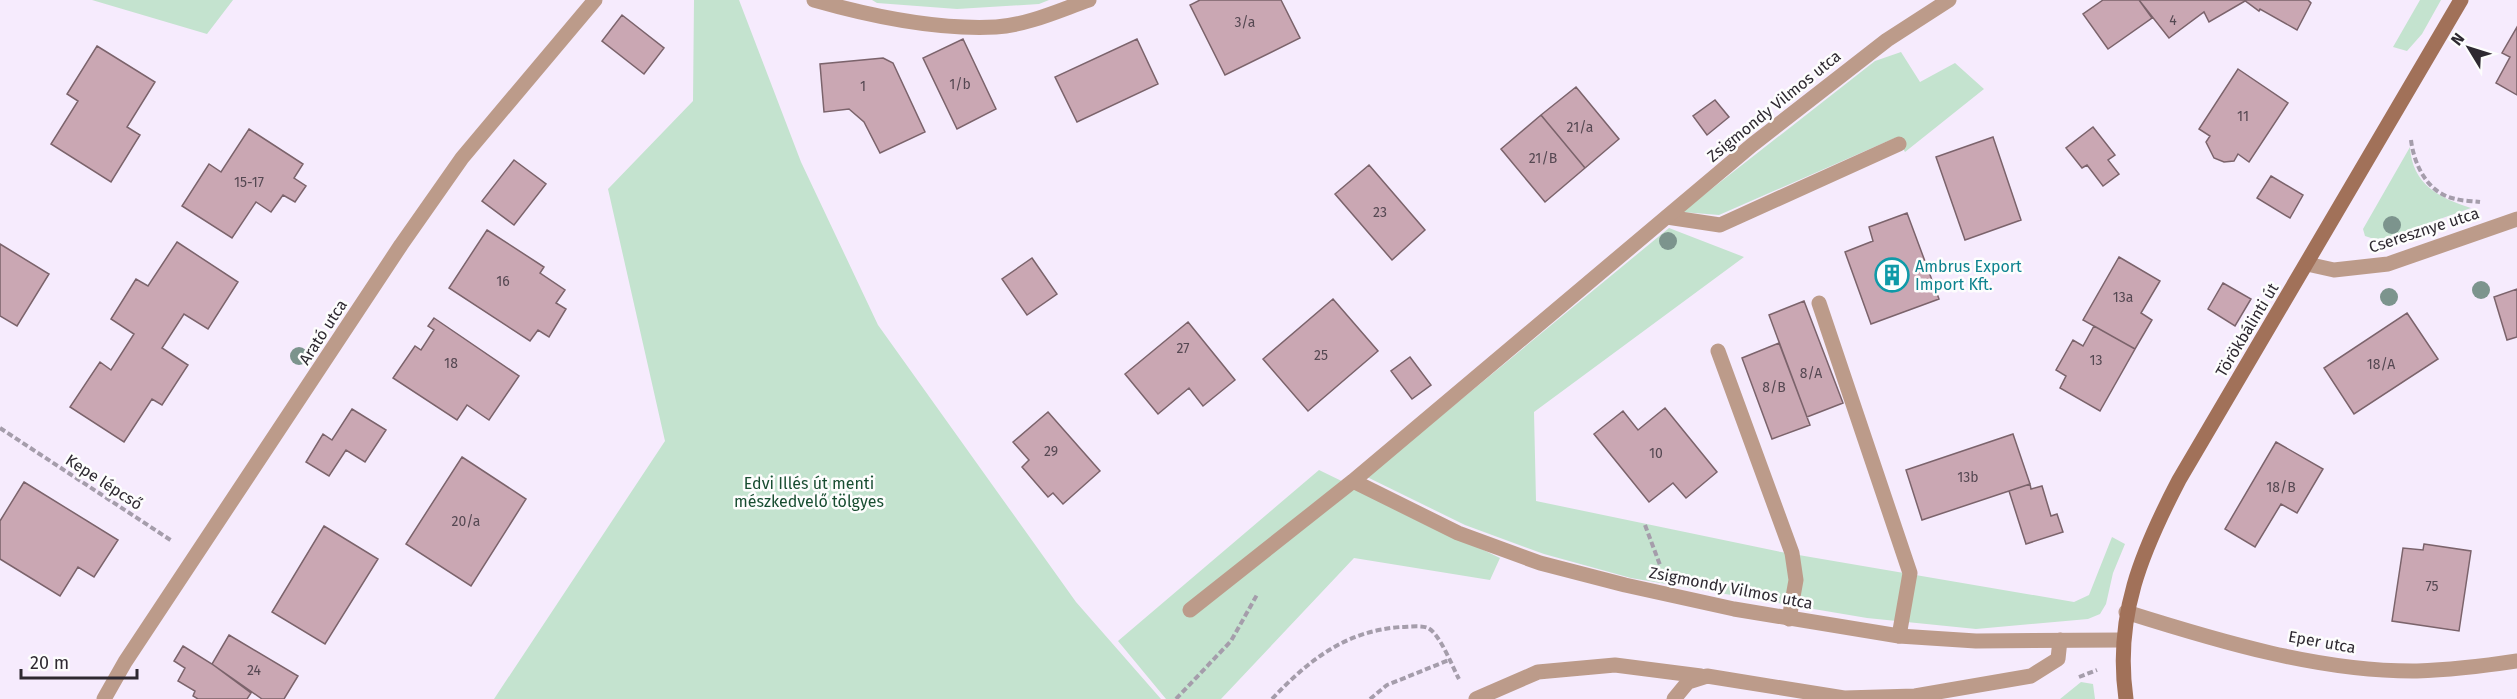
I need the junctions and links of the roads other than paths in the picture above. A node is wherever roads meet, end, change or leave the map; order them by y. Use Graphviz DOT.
graph roads {
  1 [pos="595,0"];
  2 [pos="814,0"];
  3 [pos="1089,0"];
  4 [pos="1949,0"];
  5 [pos="2461,0"];
  6 [pos="1899,144"];
  7 [pos="1667,217"];
  8 [pos="2517,219"];
  9 [pos="2307,264"];
  10 [pos="1819,303"];
  11 [pos="1718,351"];
  12 [pos="1353,481"];
  13 [pos="1190,610"];
  14 [pos="2126,612"];
  15 [pos="1789,618"];
  16 [pos="1899,636"];
  17 [pos="2060,640"];
  18 [pos="2122,640"];
  19 [pos="2517,661"];
  20 [pos="1707,676"];
  21 [pos="104,699"];
  22 [pos="1476,699"];
  23 [pos="1674,699"];
  24 [pos="2126,699"];
  1 -- 21 [label="street, Arató utca"];
  2 -- 3 [label="street"];
  4 -- 7 [label="street, Zsigmondy Vilmos utca"];
  5 -- 9 [label="street, Törökbálinti út"];
  6 -- 7 [label="street"];
  7 -- 12 [label="street, Zsigmondy Vilmos utca"];
  8 -- 9 [label="street, Cseresznye utca"];
  9 -- 14 [label="street, Törökbálinti út"];
  10 -- 16 [label="street"];
  11 -- 15 [label="street"];
  12 -- 13 [label="street, Zsigmondy Vilmos utca"];
  12 -- 15 [label="street, Zsigmondy Vilmos utca"];
  14 -- 18 [label="street, Törökbálinti út"];
  14 -- 19 [label="street, Eper utca"];
  15 -- 16 [label="street, Zsigmondy Vilmos utca"];
  16 -- 17 [label="street, Zsigmondy Vilmos utca"];
  17 -- 18 [label="street, Zsigmondy Vilmos utca"];
  17 -- 20 [label="street"];
  18 -- 24 [label="street, Törökbálinti út"];
  20 -- 22 [label="street"];
  20 -- 23 [label="street"];
}
